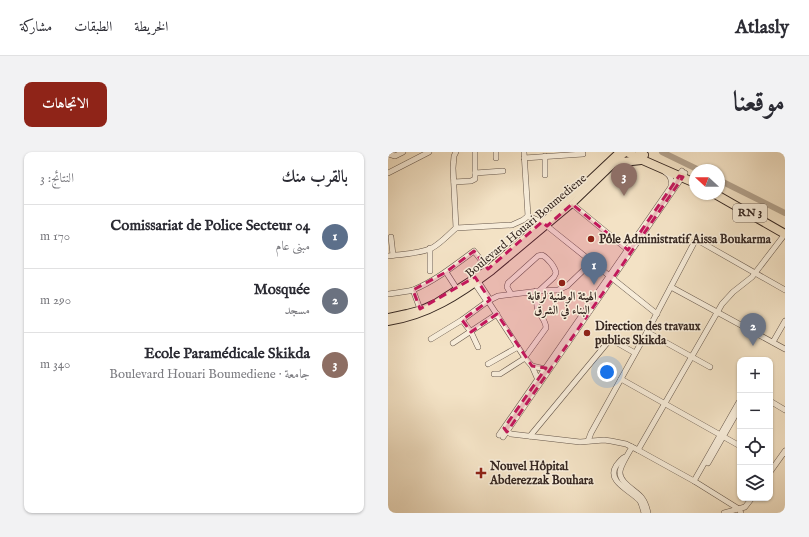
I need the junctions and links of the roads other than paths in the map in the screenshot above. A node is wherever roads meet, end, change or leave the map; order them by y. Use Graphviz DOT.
graph roads {
  1 [pos="402,152"];
  2 [pos="429,152"];
  3 [pos="456,152"];
  4 [pos="474,152"];
  5 [pos="619,152"];
  6 [pos="626,152"];
  7 [pos="388,153"];
  8 [pos="583,154"];
  9 [pos="524,155"];
  10 [pos="641,155"];
  11 [pos="545,156"];
  12 [pos="614,158"];
  13 [pos="661,168"];
  14 [pos="503,171"];
  15 [pos="475,172"];
  16 [pos="388,173"];
  17 [pos="682,174"];
  18 [pos="546,175"];
  19 [pos="689,176"];
  20 [pos="689,179"];
  21 [pos="454,182"];
  22 [pos="671,188"];
  23 [pos="725,194"];
  24 [pos="725,200"];
  25 [pos="572,204"];
  26 [pos="528,216"];
  27 [pos="544,224"];
  28 [pos="456,228"];
  29 [pos="785,228"];
  30 [pos="785,234"];
  31 [pos="391,237"];
  32 [pos="430,248"];
  33 [pos="628,250"];
  34 [pos="390,256"];
  35 [pos="592,262"];
  36 [pos="488,269"];
  37 [pos="430,271"];
  38 [pos="446,272"];
  39 [pos="755,273"];
  40 [pos="611,277"];
  41 [pos="475,280"];
  42 [pos="671,287"];
  43 [pos="457,289"];
  44 [pos="413,290"];
  45 [pos="785,290"];
  46 [pos="537,291"];
  47 [pos="388,294"];
  48 [pos="511,294"];
  49 [pos="488,301"];
  50 [pos="420,309"];
  51 [pos="717,312"];
  52 [pos="497,314"];
  53 [pos="657,314"];
  54 [pos="388,317"];
  55 [pos="462,320"];
  56 [pos="785,321"];
  57 [pos="388,322"];
  58 [pos="470,332"];
  59 [pos="647,332"];
  60 [pos="431,339"];
  61 [pos="773,342"];
  62 [pos="453,343"];
  63 [pos="478,347"];
  64 [pos="518,347"];
  65 [pos="785,349"];
  66 [pos="635,353"];
  67 [pos="691,357"];
  68 [pos="525,358"];
  69 [pos="488,364"];
  70 [pos="532,366"];
  71 [pos="710,367"];
  72 [pos="545,369"];
  73 [pos="494,374"];
  74 [pos="621,379"];
  75 [pos="538,380"];
  76 [pos="665,404"];
  77 [pos="773,404"];
  78 [pos="737,409"];
  79 [pos="785,410"];
  80 [pos="505,430"];
  81 [pos="501,436"];
  82 [pos="530,436"];
  83 [pos="721,436"];
  84 [pos="588,441"];
  85 [pos="737,444"];
  86 [pos="632,447"];
  87 [pos="638,450"];
  88 [pos="785,451"];
  89 [pos="625,457"];
  90 [pos="773,464"];
  91 [pos="695,482"];
  92 [pos="750,501"];
  93 [pos="740,511"];
  94 [pos="644,513"];
  95 [pos="648,513"];
  96 [pos="724,513"];
  1 -- 7 [label="street"];
  2 -- 16 [label="street"];
  3 -- 21 [label="street"];
  4 -- 15 [label="street"];
  5 -- 12 [label="main road, Boulevard Houari Boumediene"];
  6 -- 10 [label="highway"];
  6 -- 12 [label="main road, Boulevard Houari Boumediene"];
  8 -- 11 [label="street"];
  9 -- 11 [label="street"];
  9 -- 26 [label="street"];
  10 -- 12 [label="highway"];
  10 -- 13 [label="highway"];
  10 -- 17 [label="highway"];
  11 -- 18 [label="street"];
  12 -- 25 [label="main road, Boulevard Houari Boumediene"];
  12 -- 27 [label="main road, Boulevard Houari Boumediene"];
  13 -- 17 [label="highway"];
  13 -- 22 [label="street"];
  14 -- 15 [label="street"];
  15 -- 21 [label="street"];
  17 -- 19 [label="highway"];
  17 -- 20 [label="highway"];
  17 -- 22 [label="street"];
  17 -- 40 [label="street"];
  21 -- 28 [label="street"];
  22 -- 33 [label="street"];
  23 -- 29 [label="highway, RN 3"];
  24 -- 30 [label="highway, RN 3"];
  25 -- 27 [label="main road, Boulevard Houari Boumediene"];
  25 -- 33 [label="street"];
  26 -- 27 [label="street"];
  26 -- 28 [label="street"];
  27 -- 35 [label="street"];
  27 -- 36 [label="main road, Boulevard Houari Boumediene"];
  27 -- 41 [label="main road, Boulevard Houari Boumediene"];
  28 -- 32 [label="street"];
  30 -- 39 [label="street"];
  31 -- 34 [label="street"];
  32 -- 34 [label="street"];
  32 -- 37 [label="street"];
  33 -- 40 [label="street"];
  35 -- 40 [label="street"];
  35 -- 46 [label="street"];
  36 -- 38 [label="street"];
  36 -- 41 [label="main road, Boulevard Houari Boumediene"];
  38 -- 43 [label="street"];
  38 -- 44 [label="street"];
  39 -- 42 [label="street"];
  39 -- 45 [label="street"];
  39 -- 51 [label="street"];
  40 -- 53 [label="street"];
  40 -- 72 [label="street"];
  40 -- 80 [label="street"];
  41 -- 43 [label="main road, Boulevard Houari Boumediene"];
  41 -- 49 [label="street"];
  41 -- 57 [label="main road, Boulevard Houari Boumediene"];
  42 -- 51 [label="street"];
  42 -- 53 [label="street"];
  43 -- 50 [label="main road, Boulevard Houari Boumediene"];
  44 -- 47 [label="street"];
  44 -- 50 [label="street"];
  46 -- 48 [label="street"];
  46 -- 48 [label="street"];
  46 -- 68 [label="street"];
  48 -- 49 [label="street"];
  49 -- 52 [label="street"];
  49 -- 55 [label="street"];
  50 -- 54 [label="main road, Boulevard Houari Boumediene"];
  51 -- 61 [label="street"];
  51 -- 67 [label="street"];
  52 -- 58 [label="street"];
  52 -- 64 [label="street"];
  53 -- 59 [label="street"];
  55 -- 58 [label="street"];
  55 -- 60 [label="street"];
  56 -- 61 [label="street"];
  58 -- 62 [label="street"];
  58 -- 63 [label="street"];
  59 -- 66 [label="street"];
  59 -- 67 [label="street"];
  61 -- 65 [label="street"];
  64 -- 68 [label="street"];
  64 -- 69 [label="street"];
  66 -- 74 [label="street"];
  66 -- 82 [label="street"];
  67 -- 71 [label="street"];
  67 -- 76 [label="street"];
  68 -- 70 [label="street"];
  68 -- 73 [label="street"];
  70 -- 72 [label="street"];
  70 -- 75 [label="street"];
  72 -- 75 [label="street"];
  74 -- 76 [label="street"];
  74 -- 84 [label="street"];
  75 -- 80 [label="street"];
  76 -- 83 [label="street"];
  76 -- 87 [label="street"];
  77 -- 79 [label="street"];
  78 -- 83 [label="street"];
  80 -- 81 [label="street"];
  80 -- 82 [label="street"];
  82 -- 84 [label="street"];
  83 -- 85 [label="street"];
  83 -- 91 [label="street"];
  84 -- 86 [label="street"];
  86 -- 87 [label="street"];
  86 -- 89 [label="street"];
  87 -- 91 [label="street"];
  88 -- 90 [label="street"];
  89 -- 94 [label="street"];
  89 -- 95 [label="street"];
  91 -- 93 [label="street"];
  92 -- 93 [label="street"];
  93 -- 96 [label="street"];
}
